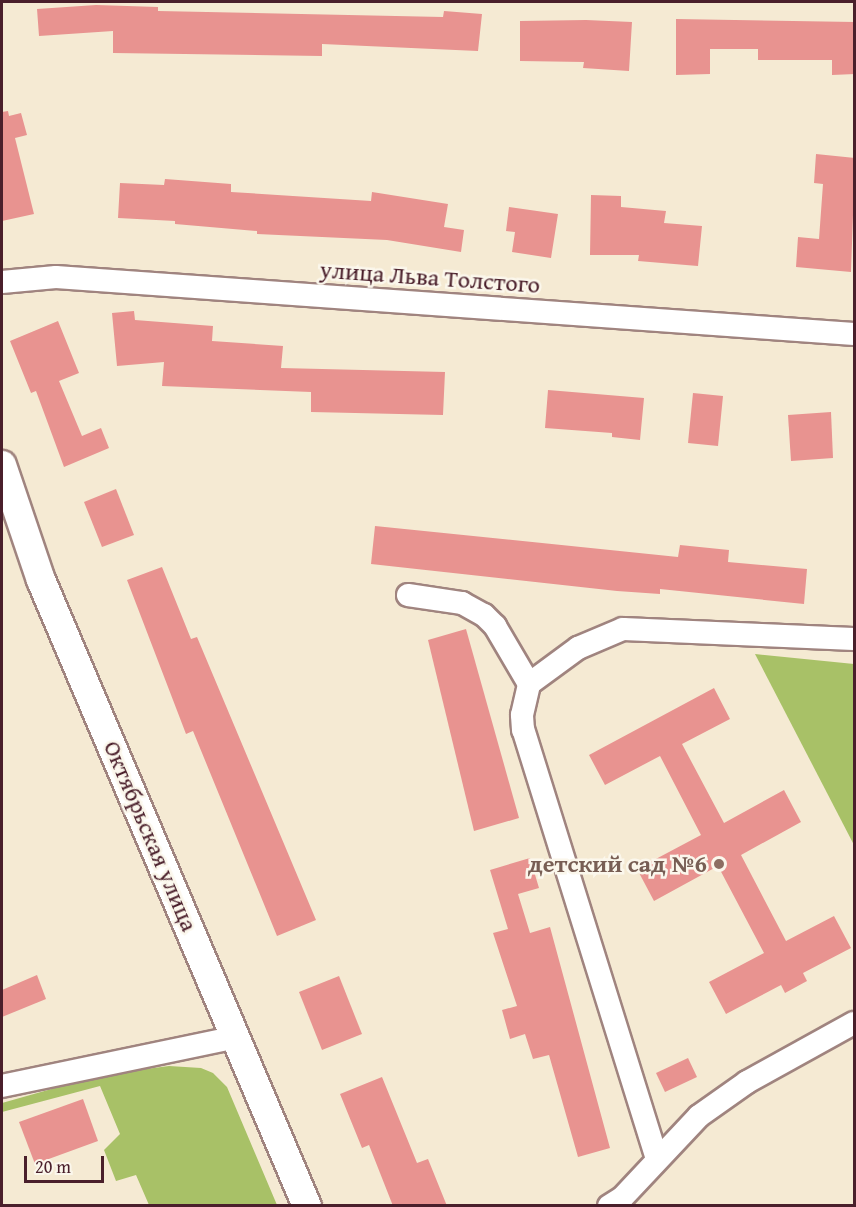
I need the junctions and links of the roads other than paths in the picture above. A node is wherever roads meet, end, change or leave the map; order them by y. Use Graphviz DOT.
graph roads {
  1 [pos="2,282"];
  2 [pos="855,334"];
  3 [pos="2,465"];
  4 [pos="408,595"];
  5 [pos="854,634"];
  6 [pos="529,684"];
  7 [pos="855,1023"];
  8 [pos="237,1037"];
  9 [pos="2,1086"];
  10 [pos="657,1160"];
  11 [pos="307,1206"];
  12 [pos="609,1206"];
  1 -- 2 [label="street, улица Льва Толстого"];
  3 -- 8 [label="street, Октябрьская улица"];
  4 -- 6 [label="street"];
  5 -- 6 [label="street"];
  6 -- 10 [label="street"];
  7 -- 10 [label="street"];
  8 -- 9 [label="street"];
  8 -- 11 [label="street, Октябрьская улица"];
  10 -- 12 [label="street"];
}
